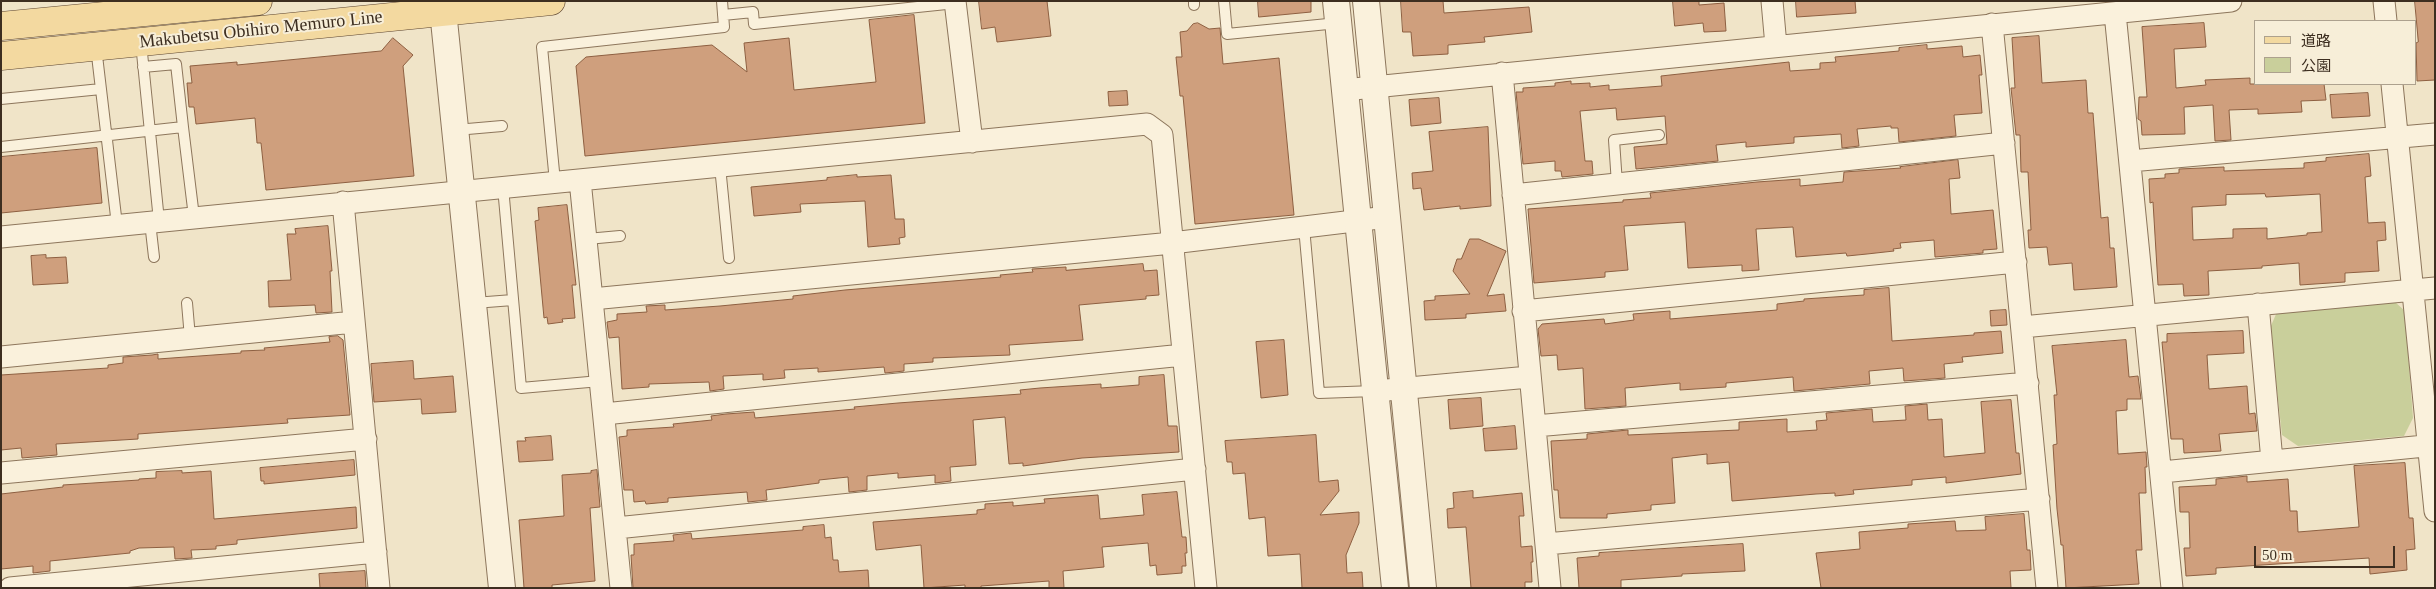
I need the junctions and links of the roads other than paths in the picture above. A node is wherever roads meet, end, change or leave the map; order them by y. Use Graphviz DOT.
graph roads {
  1 [pos="258,1"];
  2 [pos="551,1"];
  3 [pos="722,1"];
  4 [pos="1224,1"];
  5 [pos="1366,1"];
  6 [pos="1772,1"];
  7 [pos="2231,1"];
  8 [pos="2384,1"];
  9 [pos="956,2"];
  10 [pos="443,7"];
  11 [pos="2058,9"];
  12 [pos="1337,12"];
  13 [pos="2115,13"];
  14 [pos="723,15"];
  15 [pos="2386,20"];
  16 [pos="1992,24"];
  17 [pos="1,26"];
  18 [pos="1776,46"];
  19 [pos="96,47"];
  20 [pos="142,55"];
  21 [pos="1,56"];
  22 [pos="1502,73"];
  23 [pos="2392,85"];
  24 [pos="1374,87"];
  25 [pos="101,89"];
  26 [pos="1344,90"];
  27 [pos="1,99"];
  28 [pos="502,126"];
  29 [pos="183,127"];
  30 [pos="456,130"];
  31 [pos="150,131"];
  32 [pos="2435,134"];
  33 [pos="106,136"];
  34 [pos="1659,136"];
  35 [pos="2398,137"];
  36 [pos="972,142"];
  37 [pos="2004,143"];
  38 [pos="1,147"];
  39 [pos="2130,161"];
  40 [pos="720,166"];
  41 [pos="580,180"];
  42 [pos="555,182"];
  43 [pos="1617,184"];
  44 [pos="503,187"];
  45 [pos="462,191"];
  46 [pos="1513,195"];
  47 [pos="344,202"];
  48 [pos="194,217"];
  49 [pos="1387,217"];
  50 [pos="154,221"];
  51 [pos="1360,221"];
  52 [pos="117,225"];
  53 [pos="1304,228"];
  54 [pos="620,236"];
  55 [pos="1,237"];
  56 [pos="587,239"];
  57 [pos="1172,243"];
  58 [pos="154,257"];
  59 [pos="729,258"];
  60 [pos="2016,262"];
  61 [pos="2435,288"];
  62 [pos="2413,290"];
  63 [pos="592,299"];
  64 [pos="514,300"];
  65 [pos="187,303"];
  66 [pos="474,303"];
  67 [pos="2258,304"];
  68 [pos="1523,311"];
  69 [pos="2146,315"];
  70 [pos="354,322"];
  71 [pos="2022,327"];
  72 [pos="190,338"];
  73 [pos="1183,355"];
  74 [pos="1,357"];
  75 [pos="1529,377"];
  76 [pos="600,381"];
  77 [pos="2028,383"];
  78 [pos="1404,389"];
  79 [pos="1376,391"];
  80 [pos="604,414"];
  81 [pos="1535,426"];
  82 [pos="366,439"];
  83 [pos="2432,445"];
  84 [pos="2272,461"];
  85 [pos="1195,470"];
  86 [pos="2162,472"];
  87 [pos="1,473"];
  88 [pos="2040,499"];
  89 [pos="2435,511"];
  90 [pos="616,528"];
  91 [pos="1546,544"];
  92 [pos="376,552"];
  93 [pos="10,588"];
  94 [pos="380,588"];
  95 [pos="502,588"];
  96 [pos="621,588"];
  97 [pos="1202,588"];
  98 [pos="1206,588"];
  99 [pos="1395,588"];
  100 [pos="1423,588"];
  101 [pos="1550,588"];
  102 [pos="2047,588"];
  103 [pos="2172,588"];
  1 -- 17 [label="main road, Makubetsu Obihiro Memuro Line"];
  2 -- 10 [label="main road, Makubetsu Obihiro Memuro Line"];
  3 -- 14 [label="lane"];
  4 -- 12 [label="lane"];
  5 -- 24 [label="street"];
  6 -- 18 [label="street"];
  7 -- 13 [label="street"];
  8 -- 15 [label="street"];
  9 -- 14 [label="lane"];
  9 -- 36 [label="street"];
  10 -- 20 [label="main road, Makubetsu Obihiro Memuro Line"];
  10 -- 30 [label="street"];
  11 -- 13 [label="street"];
  11 -- 16 [label="street"];
  12 -- 26 [label="street"];
  13 -- 39 [label="street"];
  14 -- 42 [label="lane"];
  16 -- 18 [label="street"];
  16 -- 37 [label="street"];
  18 -- 22 [label="street"];
  19 -- 20 [label="main road, Makubetsu Obihiro Memuro Line"];
  19 -- 21 [label="main road, Makubetsu Obihiro Memuro Line"];
  19 -- 25 [label="lane"];
  20 -- 29 [label="lane"];
  20 -- 31 [label="lane"];
  22 -- 24 [label="street"];
  22 -- 46 [label="street"];
  23 -- 35 [label="street"];
  24 -- 26 [label="street"];
  24 -- 49 [label="street"];
  25 -- 27 [label="lane"];
  25 -- 33 [label="lane"];
  26 -- 51 [label="street"];
  28 -- 30 [label="lane"];
  29 -- 31 [label="lane"];
  29 -- 48 [label="lane"];
  30 -- 45 [label="street"];
  31 -- 33 [label="lane"];
  31 -- 50 [label="lane"];
  32 -- 35 [label="street"];
  33 -- 38 [label="lane"];
  33 -- 52 [label="lane"];
  34 -- 43 [label="lane"];
  35 -- 39 [label="street"];
  35 -- 62 [label="street"];
  36 -- 40 [label="street"];
  36 -- 57 [label="street"];
  37 -- 43 [label="street"];
  37 -- 60 [label="street"];
  39 -- 69 [label="street"];
  40 -- 41 [label="street"];
  40 -- 59 [label="lane"];
  41 -- 42 [label="street"];
  41 -- 56 [label="street"];
  42 -- 44 [label="street"];
  43 -- 46 [label="street"];
  44 -- 45 [label="street"];
  44 -- 64 [label="lane"];
  45 -- 47 [label="street"];
  45 -- 66 [label="street"];
  46 -- 68 [label="street"];
  47 -- 48 [label="street"];
  47 -- 70 [label="street"];
  48 -- 50 [label="street"];
  49 -- 51 [label="street"];
  49 -- 78 [label="street"];
  50 -- 52 [label="street"];
  50 -- 58 [label="lane"];
  51 -- 53 [label="street"];
  51 -- 79 [label="street"];
  52 -- 55 [label="street"];
  53 -- 57 [label="street"];
  53 -- 79 [label="lane"];
  54 -- 56 [label="lane"];
  56 -- 63 [label="street"];
  57 -- 63 [label="street"];
  57 -- 73 [label="street"];
  60 -- 68 [label="street"];
  60 -- 71 [label="street"];
  61 -- 62 [label="street"];
  62 -- 67 [label="street"];
  62 -- 83 [label="street"];
  63 -- 76 [label="street"];
  64 -- 66 [label="lane"];
  64 -- 76 [label="lane"];
  65 -- 72 [label="lane"];
  66 -- 95 [label="street"];
  67 -- 69 [label="street"];
  67 -- 84 [label="street"];
  68 -- 75 [label="street"];
  69 -- 71 [label="street"];
  69 -- 86 [label="street"];
  70 -- 72 [label="street"];
  70 -- 82 [label="street"];
  71 -- 77 [label="street"];
  72 -- 74 [label="street"];
  73 -- 80 [label="street"];
  73 -- 85 [label="street"];
  75 -- 78 [label="street"];
  75 -- 81 [label="street"];
  76 -- 80 [label="street"];
  77 -- 81 [label="street"];
  77 -- 88 [label="street"];
  78 -- 79 [label="street"];
  78 -- 100 [label="street"];
  79 -- 99 [label="street"];
  80 -- 90 [label="street"];
  81 -- 91 [label="street"];
  82 -- 87 [label="street"];
  82 -- 92 [label="street"];
  83 -- 84 [label="street"];
  83 -- 89 [label="street"];
  84 -- 86 [label="street"];
  85 -- 90 [label="street"];
  85 -- 98 [label="street"];
  86 -- 103 [label="street"];
  88 -- 91 [label="street"];
  88 -- 102 [label="street"];
  90 -- 96 [label="street"];
  91 -- 101 [label="street"];
  92 -- 93 [label="street"];
  92 -- 94 [label="street"];
  97 -- 98 [label="street"];
}
